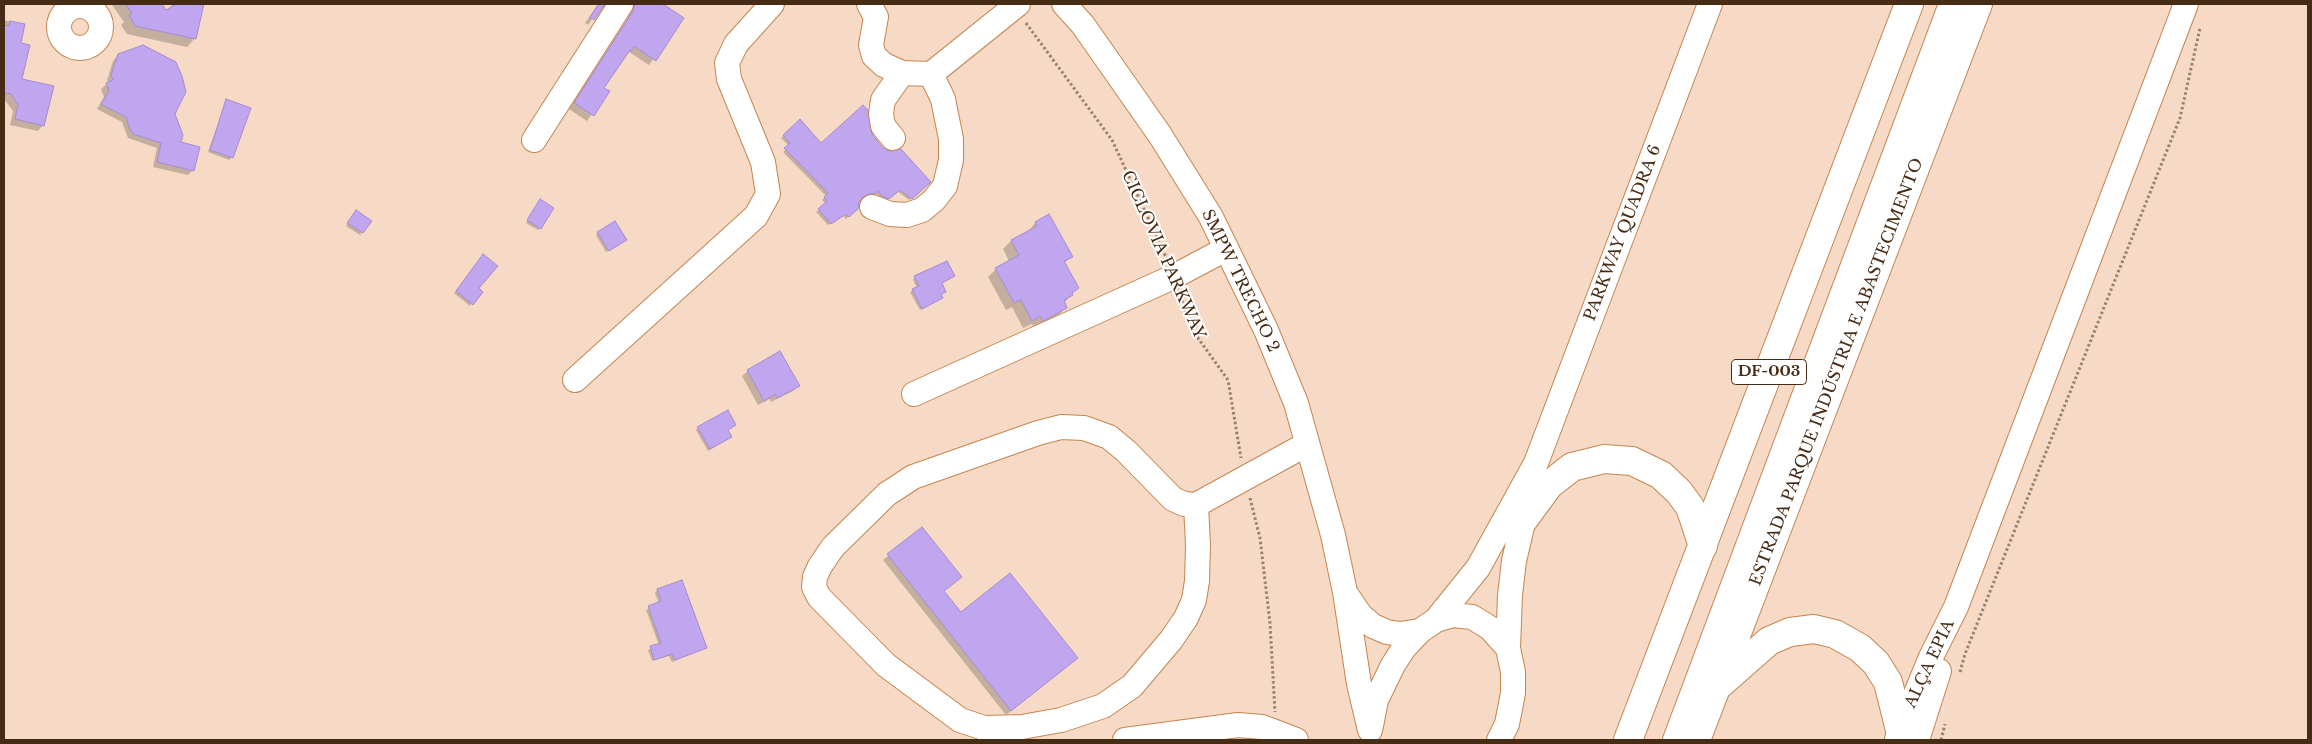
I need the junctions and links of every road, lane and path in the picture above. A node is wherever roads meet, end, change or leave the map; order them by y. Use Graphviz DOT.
graph roads {
  1 [pos="621,4"];
  2 [pos="772,4"];
  3 [pos="869,4"];
  4 [pos="1064,4"];
  5 [pos="1710,4"];
  6 [pos="1909,4"];
  7 [pos="1923,4"];
  8 [pos="1951,4"];
  9 [pos="1978,4"];
  10 [pos="2186,4"];
  11 [pos="1016,6"];
  12 [pos="2201,23"];
  13 [pos="902,73"];
  14 [pos="931,74"];
  15 [pos="894,138"];
  16 [pos="534,140"];
  17 [pos="872,207"];
  18 [pos="1226,249"];
  19 [pos="1173,277"];
  20 [pos="574,380"];
  21 [pos="914,394"];
  22 [pos="1307,444"];
  23 [pos="1536,462"];
  24 [pos="1246,479"];
  25 [pos="1196,505"];
  26 [pos="1524,519"];
  27 [pos="1703,546"];
  28 [pos="1345,592"];
  29 [pos="1428,626"];
  30 [pos="1508,648"];
  31 [pos="1960,673"];
  32 [pos="1714,689"];
  33 [pos="1946,721"];
  34 [pos="1369,735"];
  35 [pos="1286,737"];
  36 [pos="1905,737"];
  37 [pos="1125,740"];
  38 [pos="1499,740"];
  39 [pos="1628,740"];
  40 [pos="1641,740"];
  41 [pos="1675,740"];
  42 [pos="1696,740"];
  43 [pos="1941,740"];
  1 -- 16 [label="street"];
  2 -- 20 [label="street"];
  3 -- 13 [label="street"];
  4 -- 18 [label="street, SMPW TRECHO 2"];
  5 -- 23 [label="street, PARKWAY QUADRA 6"];
  6 -- 27 [label="highway, DF-003"];
  7 -- 40 [label="street"];
  8 -- 41 [label="street"];
  9 -- 32 [label="highway, ESTRADA PARQUE INDÚSTRIA E ABASTECIMENTO / DF-003"];
  10 -- 36 [label="street, ALÇA EPIA"];
  11 -- 14 [label="street"];
  11 -- 19 [label="path, CICLOVIA PARKWAY"];
  12 -- 31 [label="path"];
  13 -- 14 [label="street"];
  13 -- 15 [label="street"];
  14 -- 17 [label="street"];
  18 -- 19 [label="street"];
  18 -- 22 [label="street, SMPW TRECHO 2"];
  19 -- 21 [label="street"];
  19 -- 24 [label="path, CICLOVIA PARKWAY"];
  22 -- 24 [label="street"];
  22 -- 28 [label="street, SMPW TRECHO 2"];
  23 -- 26 [label="street, PARKWAY QUADRA 6"];
  23 -- 29 [label="street, PARKWAY QUADRA 6"];
  24 -- 25 [label="street"];
  24 -- 35 [label="path, CICLOVIA PARKWAY"];
  25 -- 25 [label="street"];
  26 -- 27 [label="highway"];
  26 -- 30 [label="street, PARKWAY QUADRA 6"];
  27 -- 39 [label="highway, DF-003"];
  28 -- 29 [label="street"];
  28 -- 34 [label="street"];
  29 -- 30 [label="street"];
  29 -- 34 [label="street, PARKWAY QUADRA 6"];
  30 -- 38 [label="street, PARKWAY QUADRA 6"];
  32 -- 36 [label="highway"];
  32 -- 42 [label="highway, ESTRADA PARQUE INDÚSTRIA E ABASTECIMENTO / DF-003"];
  33 -- 43 [label="path"];
  35 -- 37 [label="street"];
}
